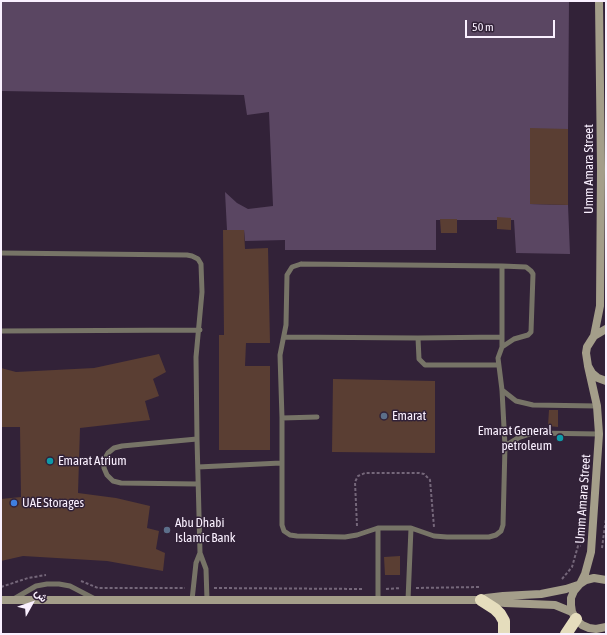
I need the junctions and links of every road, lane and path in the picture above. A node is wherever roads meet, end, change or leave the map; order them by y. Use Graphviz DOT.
graph roads {
  1 [pos="599,1"];
  2 [pos="1,253"];
  3 [pos="502,266"];
  4 [pos="606,329"];
  5 [pos="200,330"];
  6 [pos="1,331"];
  7 [pos="594,336"];
  8 [pos="284,337"];
  9 [pos="502,337"];
  10 [pos="418,338"];
  11 [pos="502,347"];
  12 [pos="498,364"];
  13 [pos="588,366"];
  14 [pos="606,381"];
  15 [pos="502,390"];
  16 [pos="597,406"];
  17 [pos="317,417"];
  18 [pos="282,418"];
  19 [pos="600,434"];
  20 [pos="197,439"];
  21 [pos="505,446"];
  22 [pos="281,463"];
  23 [pos="198,467"];
  24 [pos="198,484"];
  25 [pos="606,518"];
  26 [pos="378,528"];
  27 [pos="411,528"];
  28 [pos="357,535"];
  29 [pos="434,536"];
  30 [pos="591,549"];
  31 [pos="200,553"];
  32 [pos="50,575"];
  33 [pos="79,580"];
  34 [pos="562,580"];
  35 [pos="606,580"];
  36 [pos="579,584"];
  37 [pos="1,587"];
  38 [pos="193,588"];
  39 [pos="206,588"];
  40 [pos="408,588"];
  41 [pos="479,588"];
  42 [pos="378,589"];
  43 [pos="1,600"];
  44 [pos="12,600"];
  45 [pos="98,600"];
  46 [pos="192,600"];
  47 [pos="207,600"];
  48 [pos="378,600"];
  49 [pos="408,600"];
  50 [pos="481,600"];
  51 [pos="574,616"];
  52 [pos="606,627"];
  53 [pos="504,634"];
  54 [pos="566,634"];
  1 -- 7 [label="street, Umm Amara Street"];
  2 -- 5 [label="lane"];
  3 -- 8 [label="lane"];
  3 -- 9 [label="lane"];
  3 -- 11 [label="lane"];
  4 -- 7 [label="street"];
  5 -- 6 [label="lane"];
  5 -- 20 [label="lane"];
  7 -- 13 [label="street, Umm Amara Street"];
  8 -- 10 [label="lane"];
  8 -- 18 [label="lane"];
  9 -- 10 [label="lane"];
  9 -- 11 [label="lane"];
  10 -- 12 [label="lane"];
  11 -- 12 [label="lane"];
  12 -- 15 [label="lane"];
  13 -- 14 [label="street"];
  13 -- 16 [label="street, Umm Amara Street"];
  15 -- 16 [label="lane"];
  15 -- 21 [label="lane"];
  16 -- 19 [label="street, Umm Amara Street"];
  17 -- 18 [label="lane"];
  18 -- 22 [label="lane"];
  19 -- 21 [label="lane"];
  19 -- 30 [label="street, Umm Amara Street"];
  20 -- 23 [label="lane"];
  20 -- 24 [label="lane"];
  21 -- 29 [label="lane"];
  22 -- 23 [label="lane"];
  22 -- 28 [label="lane"];
  23 -- 24 [label="lane"];
  24 -- 31 [label="lane"];
  25 -- 30 [label="path"];
  26 -- 27 [label="lane"];
  26 -- 28 [label="lane"];
  26 -- 42 [label="lane"];
  27 -- 29 [label="lane"];
  27 -- 40 [label="lane"];
  28 -- 29 [label="path"];
  30 -- 34 [label="path"];
  30 -- 36 [label="street, Umm Amara Street"];
  31 -- 38 [label="lane"];
  31 -- 39 [label="lane"];
  32 -- 37 [label="path"];
  33 -- 38 [label="path"];
  35 -- 36 [label="street"];
  36 -- 50 [label="street"];
  36 -- 51 [label="street, Umm Amara Street"];
  38 -- 46 [label="lane"];
  39 -- 42 [label="path"];
  39 -- 47 [label="lane"];
  40 -- 41 [label="path"];
  40 -- 42 [label="path"];
  40 -- 49 [label="lane"];
  42 -- 48 [label="lane"];
  43 -- 44 [label="street"];
  44 -- 45 [label="street"];
  44 -- 45 [label="lane"];
  45 -- 46 [label="street"];
  46 -- 47 [label="street"];
  47 -- 48 [label="street"];
  48 -- 49 [label="street"];
  49 -- 50 [label="street"];
  50 -- 51 [label="street"];
  50 -- 53 [label="highway"];
  51 -- 52 [label="street"];
  51 -- 54 [label="highway"];
}
